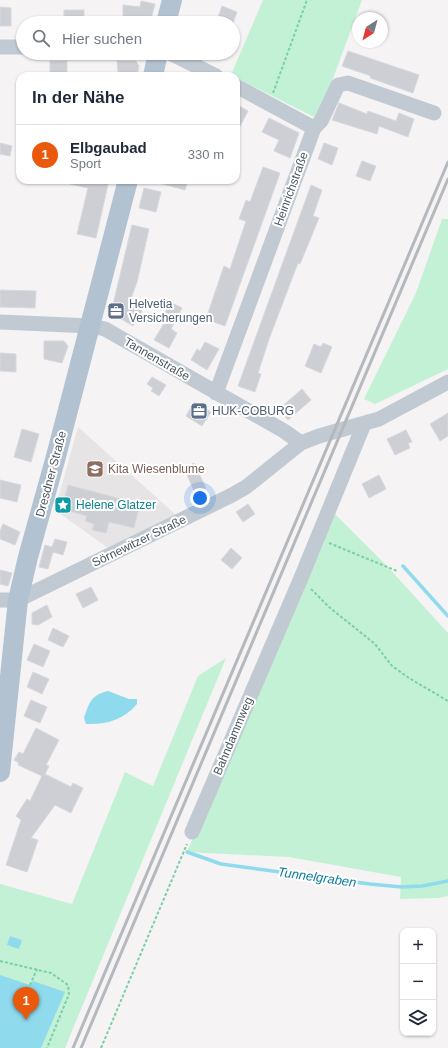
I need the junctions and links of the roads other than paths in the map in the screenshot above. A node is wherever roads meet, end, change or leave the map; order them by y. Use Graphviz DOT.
graph roads {
  1 [pos="172,0"];
  2 [pos="168,16"];
  3 [pos="0,47"];
  4 [pos="16,47"];
  5 [pos="156,60"];
  6 [pos="184,60"];
  7 [pos="154,72"];
  8 [pos="208,72"];
  9 [pos="240,88"];
  10 [pos="434,113"];
  11 [pos="314,128"];
  12 [pos="127,184"];
  13 [pos="0,322"];
  14 [pos="91,326"];
  15 [pos="448,382"];
  16 [pos="216,393"];
  17 [pos="364,424"];
  18 [pos="301,443"];
  19 [pos="9,600"];
  20 [pos="0,772"];
  21 [pos="192,832"];
  1 -- 2 [label="main road"];
  3 -- 4 [label="street"];
  5 -- 7 [label="main road"];
  6 -- 8 [label="street"];
  9 -- 11 [label="street"];
  10 -- 11 [label="street, Heinrichstraße"];
  11 -- 16 [label="street, Heinrichstraße"];
  12 -- 14 [label="main road, Dresdner Straße"];
  13 -- 14 [label="street, Tannenstraße"];
  14 -- 16 [label="street, Tannenstraße"];
  14 -- 19 [label="main road, Dresdner Straße"];
  15 -- 17 [label="street, Sörnewitzer Straße"];
  16 -- 18 [label="street, Tannenstraße"];
  17 -- 18 [label="street, Sörnewitzer Straße"];
  17 -- 21 [label="street, Bahndammweg"];
  18 -- 19 [label="street, Sörnewitzer Straße"];
  19 -- 20 [label="main road, Dresdner Straße"];
}
